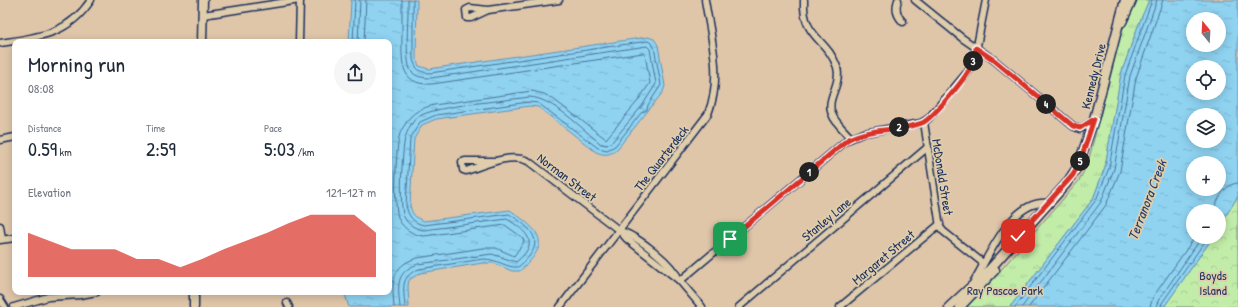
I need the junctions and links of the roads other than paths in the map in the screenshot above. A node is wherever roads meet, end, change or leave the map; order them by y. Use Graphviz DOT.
graph roads {
  1 [pos="91,0"];
  2 [pos="203,0"];
  3 [pos="300,0"];
  4 [pos="559,0"];
  5 [pos="705,0"];
  6 [pos="804,0"];
  7 [pos="898,0"];
  8 [pos="915,0"];
  9 [pos="986,0"];
  10 [pos="1125,0"];
  11 [pos="1132,0"];
  12 [pos="488,10"];
  13 [pos="203,15"];
  14 [pos="903,22"];
  15 [pos="23,39"];
  16 [pos="202,39"];
  17 [pos="298,39"];
  18 [pos="1114,39"];
  19 [pos="12,41"];
  20 [pos="0,43"];
  21 [pos="976,48"];
  22 [pos="1094,119"];
  23 [pos="924,122"];
  24 [pos="12,138"];
  25 [pos="851,138"];
  26 [pos="0,140"];
  27 [pos="928,147"];
  28 [pos="495,161"];
  29 [pos="1048,203"];
  30 [pos="940,224"];
  31 [pos="0,226"];
  32 [pos="620,230"];
  33 [pos="12,238"];
  34 [pos="1,240"];
  35 [pos="983,263"];
  36 [pos="680,281"];
  37 [pos="80,295"];
  38 [pos="194,295"];
  39 [pos="960,298"];
  40 [pos="0,299"];
  41 [pos="5,307"];
  42 [pos="14,307"];
  43 [pos="194,307"];
  44 [pos="560,307"];
  45 [pos="702,307"];
  46 [pos="739,307"];
  47 [pos="840,307"];
  48 [pos="950,307"];
  49 [pos="960,307"];
  1 -- 15 [label="street"];
  2 -- 13 [label="street"];
  3 -- 13 [label="street"];
  3 -- 17 [label="street"];
  4 -- 12 [label="street"];
  5 -- 32 [label="street, The Quarterdeck"];
  6 -- 25 [label="street"];
  7 -- 14 [label="street"];
  8 -- 21 [label="street"];
  9 -- 21 [label="street"];
  10 -- 18 [label="street, Kennedy Drive"];
  11 -- 18 [label="street, Kennedy Drive"];
  13 -- 16 [label="street"];
  18 -- 22 [label="street, Kennedy Drive"];
  19 -- 20 [label="street"];
  21 -- 22 [label="street"];
  21 -- 23 [label="street"];
  22 -- 29 [label="street, Kennedy Drive"];
  22 -- 49 [label="street, Kennedy Drive"];
  23 -- 25 [label="street"];
  23 -- 27 [label="street, McDonald Street"];
  24 -- 26 [label="street"];
  25 -- 36 [label="street"];
  27 -- 30 [label="street, McDonald Street"];
  27 -- 46 [label="street, Stanley Lane"];
  28 -- 28 [label="street, Norman Street"];
  28 -- 32 [label="street, Norman Street"];
  29 -- 35 [label="street"];
  29 -- 39 [label="street, Kennedy Drive"];
  30 -- 35 [label="street, McDonald Street"];
  30 -- 47 [label="street, Margaret Street"];
  31 -- 34 [label="street"];
  32 -- 36 [label="street, Norman Street"];
  32 -- 44 [label="street, The Quarterdeck"];
  33 -- 34 [label="street"];
  35 -- 39 [label="street"];
  36 -- 45 [label="street, Norman Street"];
  37 -- 42 [label="street"];
  38 -- 43 [label="street"];
  39 -- 48 [label="street, Kennedy Drive"];
  40 -- 41 [label="street"];
}
